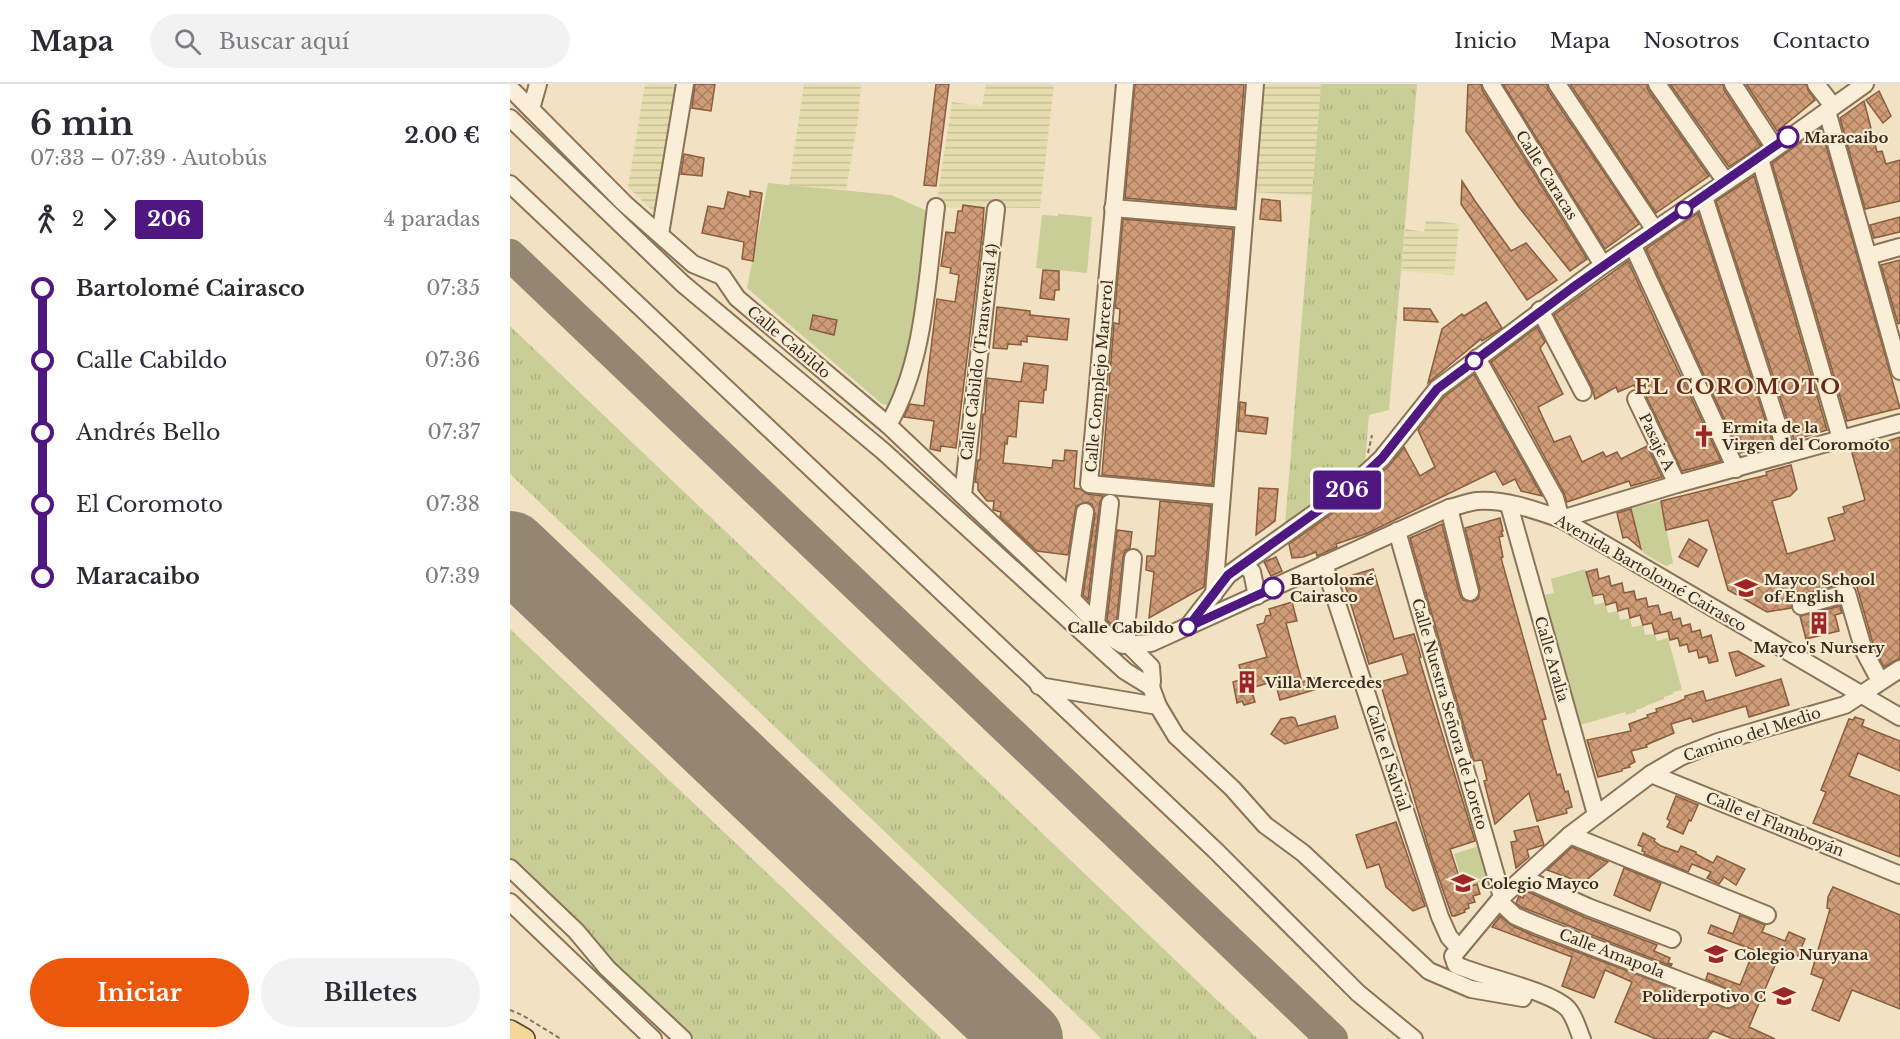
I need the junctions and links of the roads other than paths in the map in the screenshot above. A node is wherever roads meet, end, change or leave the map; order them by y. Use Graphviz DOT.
graph roads {
  1 [pos="538,84"];
  2 [pos="685,84"];
  3 [pos="1125,84"];
  4 [pos="1256,84"];
  5 [pos="1491,84"];
  6 [pos="1557,84"];
  7 [pos="1657,84"];
  8 [pos="1733,84"];
  9 [pos="1816,84"];
  10 [pos="1864,84"];
  11 [pos="510,88"];
  12 [pos="531,109"];
  13 [pos="1830,109"];
  14 [pos="510,118"];
  15 [pos="1775,147"];
  16 [pos="1760,159"];
  17 [pos="1726,182"];
  18 [pos="510,184"];
  19 [pos="1704,197"];
  20 [pos="936,207"];
  21 [pos="1113,208"];
  22 [pos="996,209"];
  23 [pos="1244,219"];
  24 [pos="1655,230"];
  25 [pos="660,234"];
  26 [pos="1633,246"];
  27 [pos="1900,247"];
  28 [pos="1868,256"];
  29 [pos="1603,265"];
  30 [pos="1540,310"];
  31 [pos="1477,358"];
  32 [pos="1900,371"];
  33 [pos="1583,392"];
  34 [pos="1636,399"];
  35 [pos="1900,423"];
  36 [pos="888,425"];
  37 [pos="1841,439"];
  38 [pos="1787,454"];
  39 [pos="1736,469"];
  40 [pos="1677,484"];
  41 [pos="963,495"];
  42 [pos="1221,496"];
  43 [pos="1110,503"];
  44 [pos="1509,505"];
  45 [pos="1449,508"];
  46 [pos="1085,512"];
  47 [pos="1561,519"];
  48 [pos="1397,531"];
  49 [pos="1133,558"];
  50 [pos="1324,564"];
  51 [pos="1245,565"];
  52 [pos="1222,570"];
  53 [pos="1470,592"];
  54 [pos="1257,596"];
  55 [pos="1072,599"];
  56 [pos="1239,604"];
  57 [pos="1801,606"];
  58 [pos="1096,623"];
  59 [pos="1188,627"];
  60 [pos="1126,645"];
  61 [pos="1900,669"];
  62 [pos="1880,681"];
  63 [pos="1039,686"];
  64 [pos="1150,687"];
  65 [pos="1860,694"];
  66 [pos="1158,706"];
  67 [pos="1900,717"];
  68 [pos="1651,774"];
  69 [pos="1596,814"];
  70 [pos="1570,835"];
  71 [pos="510,868"];
  72 [pos="1900,875"];
  73 [pos="1523,878"];
  74 [pos="1500,899"];
  75 [pos="510,902"];
  76 [pos="1767,915"];
  77 [pos="1672,939"];
  78 [pos="1456,952"];
  79 [pos="1728,999"];
  80 [pos="510,1031"];
  81 [pos="524,1039"];
  82 [pos="653,1039"];
  83 [pos="683,1039"];
  84 [pos="1414,1039"];
  85 [pos="1574,1039"];
  86 [pos="1582,1039"];
  1 -- 12 [label="street"];
  2 -- 25 [label="street"];
  3 -- 21 [label="street, Calle Complejo Marcerol"];
  4 -- 23 [label="street"];
  5 -- 29 [label="street, Calle Caracas"];
  6 -- 24 [label="street"];
  7 -- 17 [label="street"];
  8 -- 15 [label="street"];
  9 -- 13 [label="street"];
  10 -- 13 [label="street"];
  11 -- 12 [label="street, Calle Cabildo"];
  12 -- 25 [label="street, Calle Cabildo"];
  13 -- 15 [label="street"];
  13 -- 28 [label="street"];
  14 -- 64 [label="street"];
  15 -- 16 [label="street"];
  16 -- 17 [label="street"];
  16 -- 37 [label="street"];
  17 -- 19 [label="street"];
  18 -- 63 [label="street"];
  19 -- 24 [label="street"];
  19 -- 38 [label="street"];
  20 -- 36 [label="street"];
  21 -- 23 [label="street"];
  21 -- 42 [label="street, Calle Complejo Marcerol"];
  22 -- 41 [label="street, Calle Cabildo (Transversal 4)"];
  23 -- 42 [label="street"];
  24 -- 26 [label="street"];
  25 -- 36 [label="street, Calle Cabildo"];
  26 -- 29 [label="street"];
  26 -- 39 [label="street"];
  27 -- 28 [label="street"];
  28 -- 32 [label="street"];
  29 -- 30 [label="street"];
  30 -- 31 [label="street"];
  30 -- 33 [label="street"];
  31 -- 47 [label="street"];
  31 -- 51 [label="street"];
  34 -- 40 [label="street, Pasaje A"];
  35 -- 37 [label="street"];
  36 -- 41 [label="street, Calle Cabildo"];
  37 -- 38 [label="street"];
  38 -- 39 [label="street"];
  39 -- 40 [label="street"];
  40 -- 47 [label="street"];
  41 -- 55 [label="street, Calle Cabildo"];
  42 -- 52 [label="street"];
  43 -- 58 [label="street"];
  44 -- 45 [label="street, Avenida Bartolomé Cairasco"];
  44 -- 47 [label="street, Avenida Bartolomé Cairasco"];
  44 -- 69 [label="street, Calle Aralia"];
  45 -- 48 [label="street, Avenida Bartolomé Cairasco"];
  45 -- 53 [label="street"];
  46 -- 55 [label="street"];
  47 -- 65 [label="street, Avenida Bartolomé Cairasco"];
  48 -- 50 [label="street, Avenida Bartolomé Cairasco"];
  48 -- 74 [label="street, Calle Nuestra Señora de Loreto"];
  49 -- 60 [label="street"];
  50 -- 54 [label="street, Avenida Bartolomé Cairasco"];
  50 -- 78 [label="street, Calle el Salvial"];
  51 -- 52 [label="street"];
  51 -- 54 [label="street"];
  52 -- 56 [label="street"];
  52 -- 59 [label="street"];
  54 -- 56 [label="street, Avenida Bartolomé Cairasco"];
  55 -- 58 [label="street, Calle Cabildo"];
  56 -- 59 [label="street, Avenida Bartolomé Cairasco"];
  57 -- 62 [label="street"];
  58 -- 60 [label="street, Calle Cabildo"];
  59 -- 60 [label="street, Avenida Bartolomé Cairasco"];
  60 -- 64 [label="street, Calle Cabildo"];
  61 -- 62 [label="street, Camino del Medio"];
  62 -- 65 [label="street, Camino del Medio"];
  63 -- 66 [label="street"];
  63 -- 84 [label="street"];
  64 -- 66 [label="street, Calle Cabildo"];
  65 -- 67 [label="street, Avenida Bartolomé Cairasco"];
  65 -- 68 [label="street, Camino del Medio"];
  66 -- 85 [label="street, Calle Cabildo"];
  68 -- 69 [label="street, Camino del Medio"];
  68 -- 72 [label="street, Calle el Flamboyán"];
  69 -- 70 [label="street, Camino del Medio"];
  70 -- 73 [label="street, Camino del Medio"];
  70 -- 76 [label="street"];
  71 -- 83 [label="street"];
  73 -- 74 [label="street, Camino del Medio"];
  73 -- 77 [label="street"];
  74 -- 78 [label="street, Camino del Medio"];
  74 -- 79 [label="street, Calle Amapola"];
  75 -- 82 [label="street"];
  78 -- 86 [label="street, Calle el Salvial"];
  80 -- 81 [label="main road"];
}
